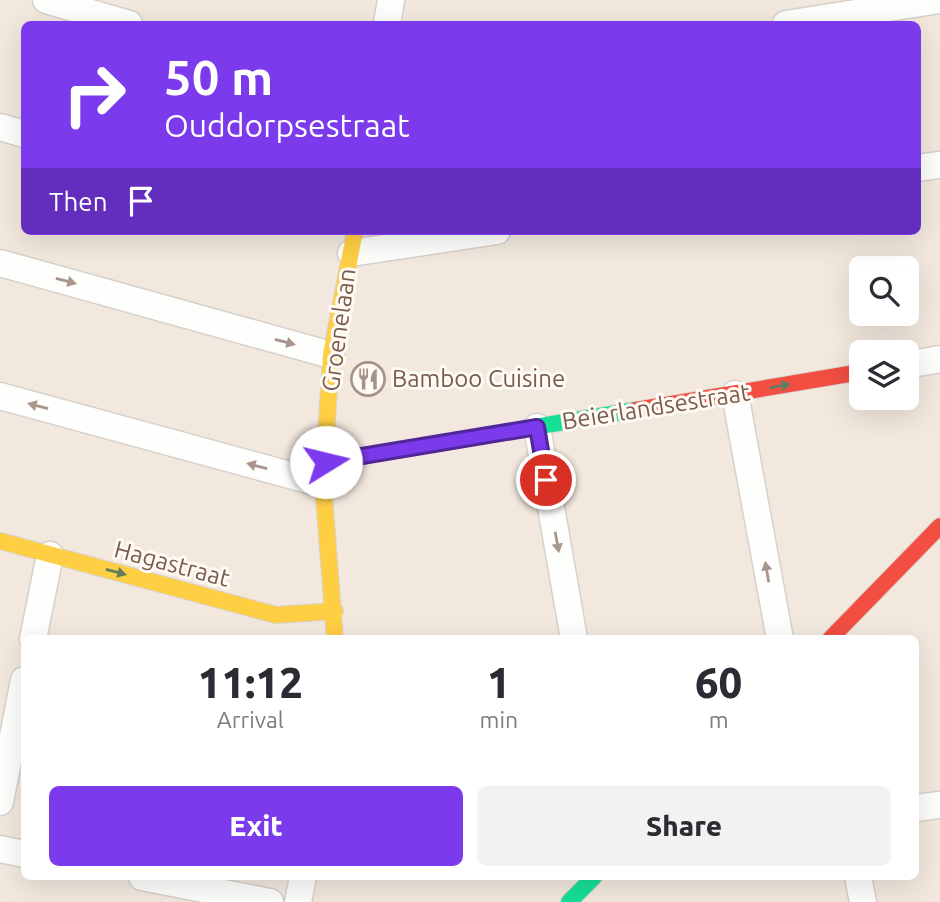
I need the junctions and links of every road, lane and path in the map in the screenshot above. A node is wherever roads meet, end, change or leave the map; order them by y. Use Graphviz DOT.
graph roads {
  1 [pos="46,0"];
  2 [pos="391,0"];
  3 [pos="939,0"];
  4 [pos="119,21"];
  5 [pos="388,21"];
  6 [pos="805,21"];
  7 [pos="0,127"];
  8 [pos="21,133"];
  9 [pos="940,165"];
  10 [pos="921,167"];
  11 [pos="445,235"];
  12 [pos="353,242"];
  13 [pos="0,263"];
  14 [pos="331,355"];
  15 [pos="940,359"];
  16 [pos="919,363"];
  17 [pos="849,374"];
  18 [pos="735,394"];
  19 [pos="0,396"];
  20 [pos="537,427"];
  21 [pos="324,473"];
  22 [pos="940,526"];
  23 [pos="0,541"];
  24 [pos="50,555"];
  25 [pos="335,611"];
  26 [pos="34,635"];
  27 [pos="335,635"];
  28 [pos="573,635"];
  29 [pos="779,635"];
  30 [pos="834,635"];
  31 [pos="21,695"];
  32 [pos="0,802"];
  33 [pos="940,805"];
  34 [pos="919,808"];
  35 [pos="0,849"];
  36 [pos="21,853"];
  37 [pos="157,880"];
  38 [pos="302,880"];
  39 [pos="591,880"];
  40 [pos="859,880"];
  41 [pos="270,902"];
  42 [pos="298,902"];
  43 [pos="569,902"];
  44 [pos="863,902"];
  1 -- 4 [label="street"];
  2 -- 5 [label="street"];
  3 -- 6 [label="street"];
  7 -- 8 [label="street"];
  9 -- 10 [label="street"];
  11 -- 12 [label="street"];
  12 -- 14 [label="street, Groenelaan"];
  13 -- 14 [label="street, one-way"];
  14 -- 21 [label="street, Groenelaan"];
  15 -- 16 [label="street"];
  18 -- 17 [label="street, Beierlandsestraat, one-way"];
  18 -- 20 [label="street, Beierlandsestraat"];
  29 -- 18 [label="street, one-way"];
  21 -- 19 [label="street, one-way"];
  20 -- 21 [label="street, Beierlandsestraat"];
  20 -- 28 [label="street, one-way"];
  21 -- 25 [label="street, Groenelaan"];
  22 -- 30 [label="street"];
  23 -- 24 [label="street, Hagastraat"];
  24 -- 25 [label="street, Hagastraat, one-way"];
  24 -- 26 [label="street"];
  25 -- 27 [label="street, Groenelaan"];
  31 -- 32 [label="street"];
  33 -- 34 [label="street"];
  35 -- 36 [label="street"];
  37 -- 41 [label="street"];
  38 -- 42 [label="street"];
  39 -- 43 [label="street"];
  40 -- 44 [label="street"];
}
